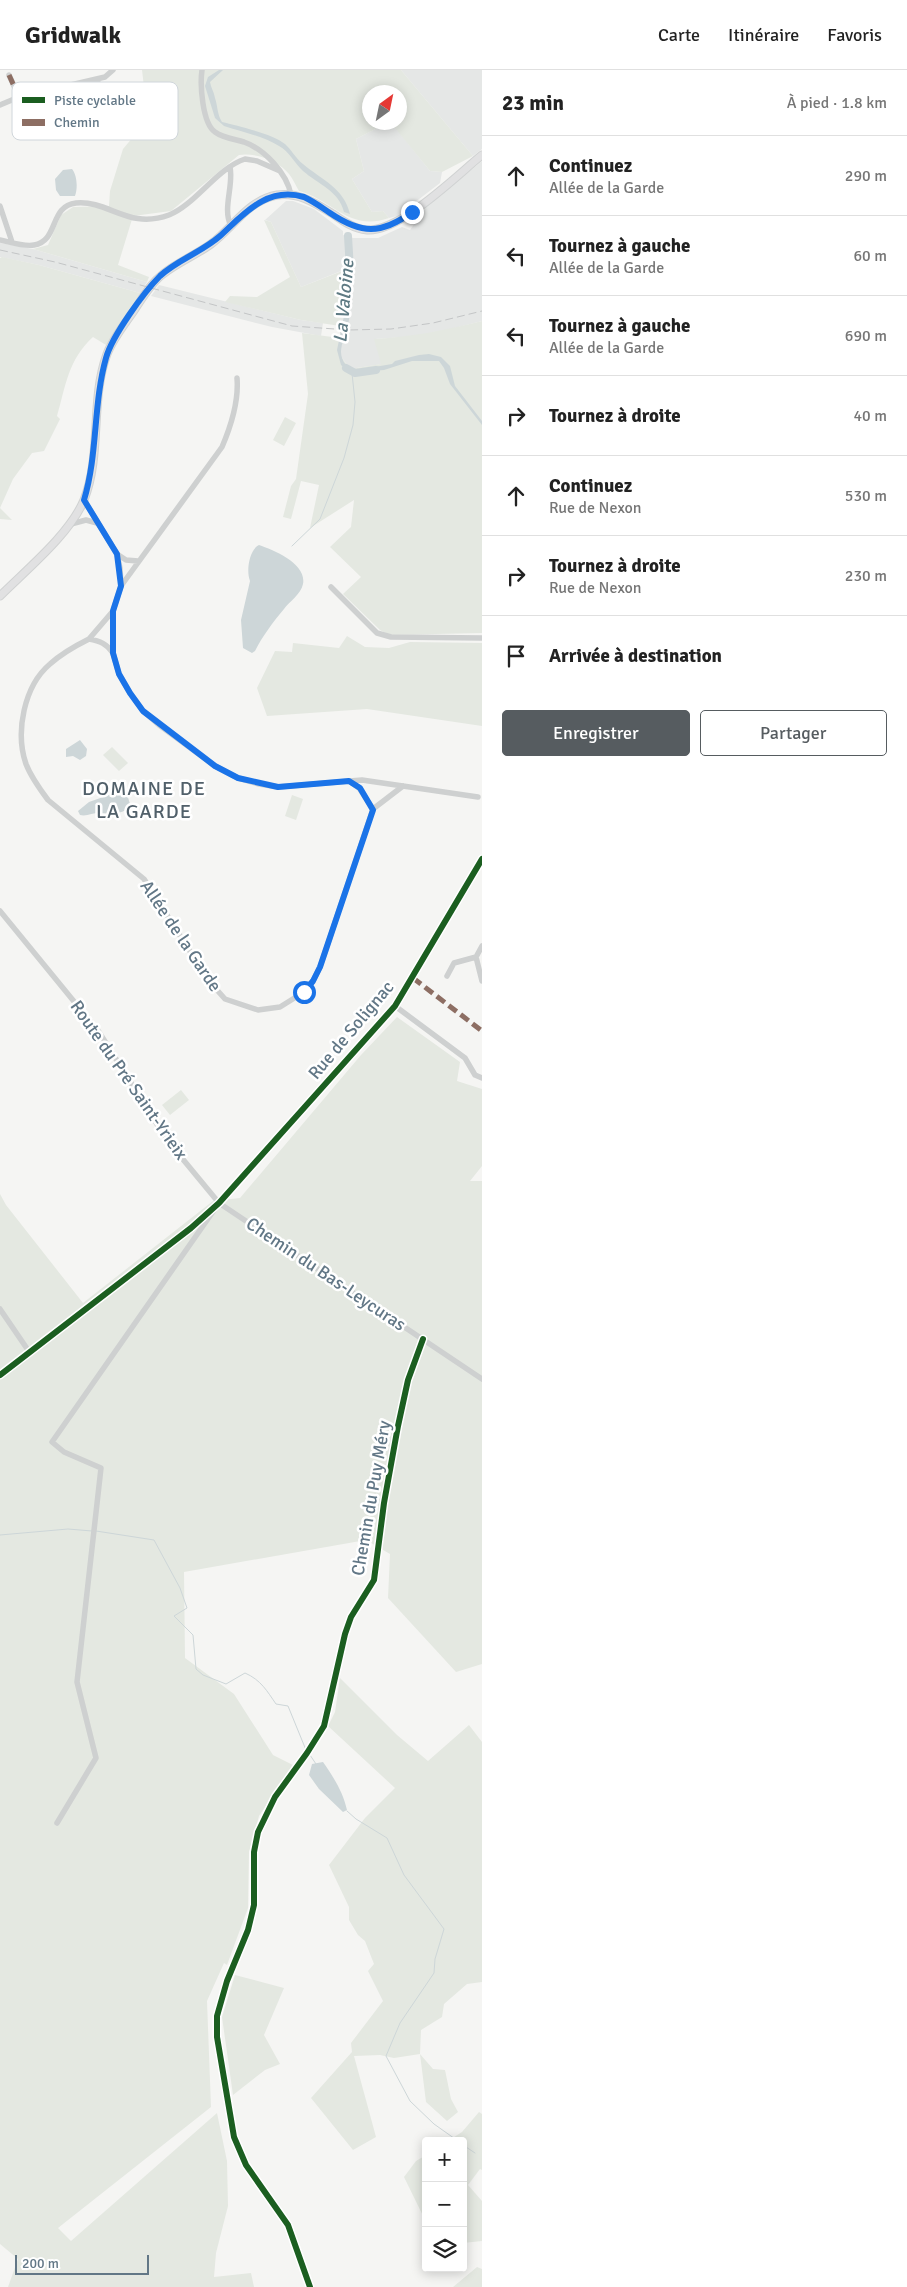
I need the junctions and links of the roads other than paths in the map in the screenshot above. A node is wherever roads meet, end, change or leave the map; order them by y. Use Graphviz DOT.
graph roads {
  1 [pos="113,70"];
  2 [pos="202,70"];
  3 [pos="9,75"];
  4 [pos="97,79"];
  5 [pos="12,82"];
  6 [pos="84,82"];
  7 [pos="98,82"];
  8 [pos="12,100"];
  9 [pos="0,105"];
  10 [pos="482,155"];
  11 [pos="230,167"];
  12 [pos="280,172"];
  13 [pos="290,195"];
  14 [pos="0,206"];
  15 [pos="231,226"];
  16 [pos="0,240"];
  17 [pos="12,242"];
  18 [pos="237,378"];
  19 [pos="84,500"];
  20 [pos="78,512"];
  21 [pos="86,520"];
  22 [pos="71,524"];
  23 [pos="97,524"];
  24 [pos="117,554"];
  25 [pos="138,561"];
  26 [pos="121,586"];
  27 [pos="331,587"];
  28 [pos="0,596"];
  29 [pos="113,611"];
  30 [pos="482,638"];
  31 [pos="89,639"];
  32 [pos="113,653"];
  33 [pos="349,781"];
  34 [pos="403,786"];
  35 [pos="481,798"];
  36 [pos="373,810"];
  37 [pos="482,860"];
  38 [pos="0,911"];
  39 [pos="482,946"];
  40 [pos="476,957"];
  41 [pos="447,976"];
  42 [pos="482,981"];
  43 [pos="395,1006"];
  44 [pos="479,1077"];
  45 [pos="219,1203"];
  46 [pos="0,1309"];
  47 [pos="423,1339"];
  48 [pos="30,1353"];
  49 [pos="0,1375"];
  50 [pos="482,1379"];
  51 [pos="57,1823"];
  52 [pos="310,2287"];
  1 -- 4 [label="street"];
  2 -- 12 [label="street"];
  3 -- 5 [label="street"];
  4 -- 6 [label="street"];
  4 -- 7 [label="street"];
  8 -- 9 [label="street"];
  10 -- 13 [label="main road"];
  11 -- 12 [label="street"];
  11 -- 15 [label="street"];
  11 -- 17 [label="street"];
  12 -- 13 [label="street"];
  13 -- 15 [label="main road"];
  14 -- 17 [label="street"];
  15 -- 19 [label="main road"];
  16 -- 17 [label="street"];
  18 -- 25 [label="street"];
  19 -- 20 [label="main road"];
  19 -- 23 [label="street, Allée de la Garde"];
  20 -- 21 [label="street"];
  20 -- 22 [label="main road"];
  21 -- 22 [label="street"];
  21 -- 23 [label="street"];
  22 -- 28 [label="main road"];
  23 -- 24 [label="street, Allée de la Garde"];
  24 -- 25 [label="street"];
  24 -- 26 [label="street, Allée de la Garde"];
  25 -- 26 [label="street"];
  26 -- 29 [label="street, Allée de la Garde"];
  27 -- 30 [label="street"];
  29 -- 31 [label="street, Allée de la Garde"];
  29 -- 32 [label="street, Allée de la Garde"];
  31 -- 32 [label="street"];
  31 -- 36 [label="street, Allée de la Garde"];
  32 -- 33 [label="street, Allée de la Garde"];
  33 -- 34 [label="street, Allée de la Garde"];
  33 -- 36 [label="street"];
  34 -- 35 [label="street, Allée de la Garde"];
  34 -- 36 [label="street"];
  37 -- 43 [label="street, Rue de Solignac"];
  38 -- 45 [label="street, Route du Pré Saint-Yrieix"];
  39 -- 40 [label="street"];
  40 -- 41 [label="street"];
  40 -- 42 [label="street"];
  43 -- 44 [label="street"];
  43 -- 45 [label="street, Rue de Solignac"];
  45 -- 47 [label="street, Chemin du Bas-Leycuras"];
  45 -- 48 [label="street"];
  45 -- 51 [label="street"];
  46 -- 48 [label="street"];
  47 -- 50 [label="street, Chemin du Bas-Leycuras"];
  47 -- 52 [label="street, Chemin du Puy Méry"];
  48 -- 49 [label="street"];
}
